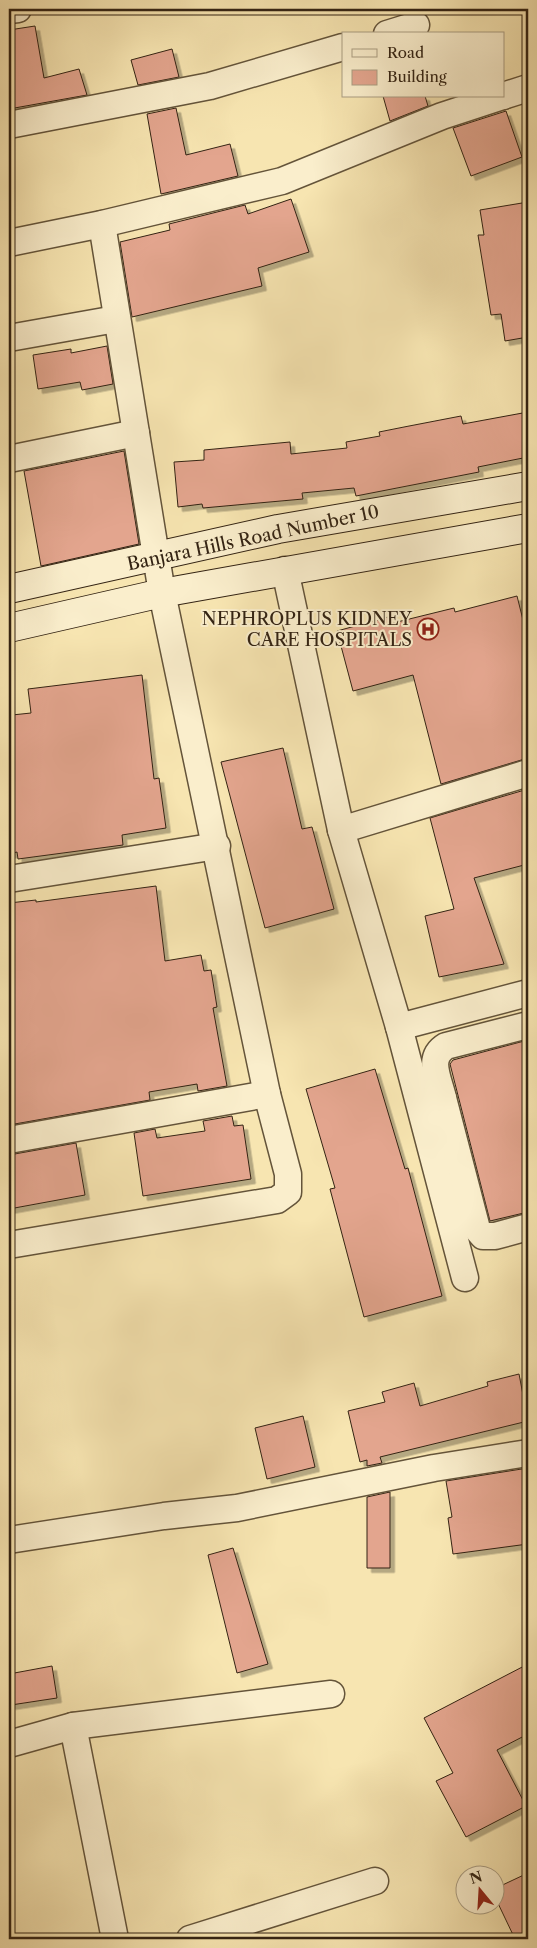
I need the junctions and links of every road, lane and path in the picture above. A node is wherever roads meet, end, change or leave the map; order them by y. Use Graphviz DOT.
graph roads {
  1 [pos="18,9"];
  2 [pos="9,10"];
  3 [pos="416,23"];
  4 [pos="392,32"];
  5 [pos="342,47"];
  6 [pos="528,88"];
  7 [pos="504,96"];
  8 [pos="490,98"];
  9 [pos="439,106"];
  10 [pos="9,125"];
  11 [pos="102,224"];
  12 [pos="9,243"];
  13 [pos="116,319"];
  14 [pos="9,338"];
  15 [pos="136,433"];
  16 [pos="9,459"];
  17 [pos="528,486"];
  18 [pos="528,528"];
  19 [pos="156,558"];
  20 [pos="285,570"];
  21 [pos="9,589"];
  22 [pos="162,593"];
  23 [pos="9,628"];
  24 [pos="528,773"];
  25 [pos="342,830"];
  26 [pos="217,846"];
  27 [pos="9,879"];
  28 [pos="528,993"];
  29 [pos="528,1025"];
  30 [pos="399,1027"];
  31 [pos="268,1094"];
  32 [pos="432,1101"];
  33 [pos="9,1140"];
  34 [pos="528,1227"];
  35 [pos="9,1245"];
  36 [pos="465,1278"];
  37 [pos="528,1452"];
  38 [pos="9,1540"];
  39 [pos="331,1694"];
  40 [pos="73,1726"];
  41 [pos="9,1744"];
  42 [pos="376,1881"];
  43 [pos="115,1939"];
  44 [pos="190,1939"];
  1 -- 2 [label="street"];
  3 -- 4 [label="street"];
  5 -- 10 [label="street"];
  6 -- 7 [label="street"];
  8 -- 9 [label="street"];
  9 -- 11 [label="street"];
  11 -- 12 [label="street"];
  11 -- 13 [label="street"];
  13 -- 14 [label="street"];
  13 -- 15 [label="street"];
  15 -- 16 [label="street"];
  15 -- 19 [label="street"];
  17 -- 19 [label="main road, Banjara Hills Road Number 10"];
  18 -- 20 [label="main road, Banjara Hills Road Number 10"];
  19 -- 21 [label="main road, Banjara Hills Road Number 10"];
  19 -- 22 [label="street"];
  20 -- 22 [label="main road, Banjara Hills Road Number 10"];
  20 -- 25 [label="street"];
  22 -- 23 [label="main road, Banjara Hills Road Number 10"];
  22 -- 26 [label="street"];
  24 -- 25 [label="street"];
  25 -- 30 [label="street"];
  26 -- 27 [label="street"];
  26 -- 31 [label="street"];
  28 -- 30 [label="street"];
  29 -- 32 [label="street"];
  30 -- 32 [label="street"];
  31 -- 33 [label="street"];
  31 -- 35 [label="street"];
  32 -- 34 [label="street"];
  32 -- 36 [label="street"];
  37 -- 38 [label="street"];
  39 -- 40 [label="street"];
  40 -- 41 [label="street"];
  40 -- 43 [label="street"];
  42 -- 44 [label="street"];
}
